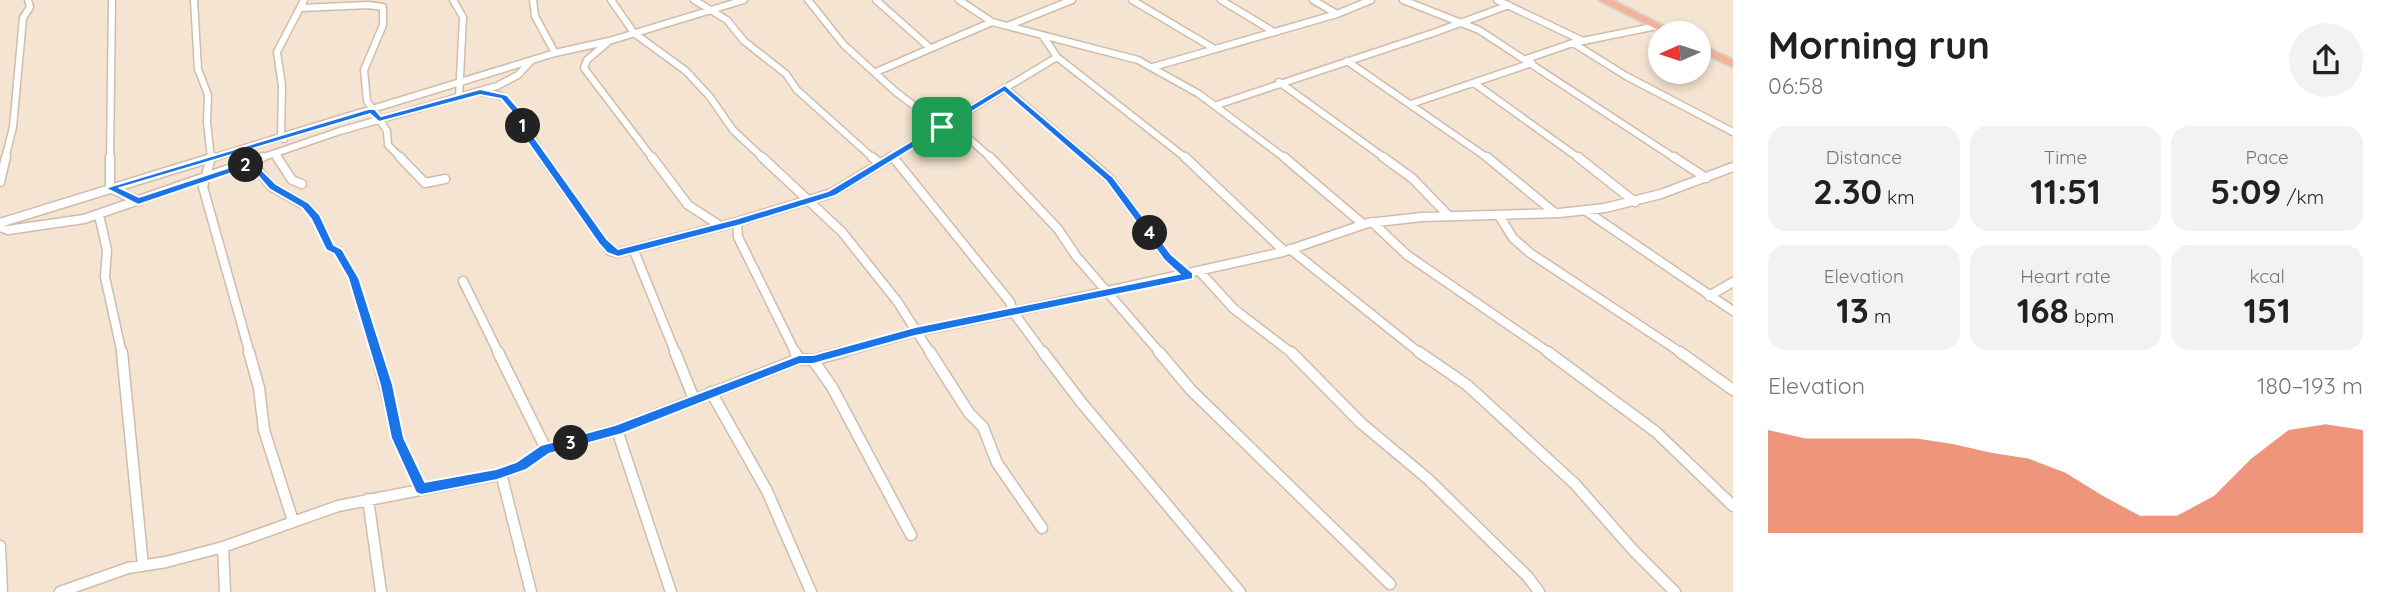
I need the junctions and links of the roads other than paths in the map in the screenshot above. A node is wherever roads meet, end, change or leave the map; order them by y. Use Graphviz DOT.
graph roads {
  1 [pos="29,0"];
  2 [pos="112,0"];
  3 [pos="194,0"];
  4 [pos="453,0"];
  5 [pos="533,0"];
  6 [pos="611,0"];
  7 [pos="694,0"];
  8 [pos="744,0"];
  9 [pos="808,0"];
  10 [pos="876,0"];
  11 [pos="959,0"];
  12 [pos="1051,0"];
  13 [pos="1072,0"];
  14 [pos="1132,0"];
  15 [pos="1222,0"];
  16 [pos="1313,0"];
  17 [pos="1371,0"];
  18 [pos="1403,0"];
  19 [pos="1497,0"];
  20 [pos="1604,0"];
  21 [pos="1616,0"];
  22 [pos="368,3"];
  23 [pos="302,4"];
  24 [pos="1059,5"];
  25 [pos="1509,5"];
  26 [pos="709,11"];
  27 [pos="1337,14"];
  28 [pos="1635,15"];
  29 [pos="1025,21"];
  30 [pos="1659,21"];
  31 [pos="992,22"];
  32 [pos="1648,22"];
  33 [pos="1464,23"];
  34 [pos="1008,25"];
  35 [pos="1648,27"];
  36 [pos="1629,30"];
  37 [pos="1030,31"];
  38 [pos="1274,32"];
  39 [pos="634,33"];
  40 [pos="1042,36"];
  41 [pos="609,41"];
  42 [pos="1583,41"];
  43 [pos="1573,43"];
  44 [pos="930,48"];
  45 [pos="1213,48"];
  46 [pos="1712,48"];
  47 [pos="555,53"];
  48 [pos="1712,54"];
  49 [pos="1058,57"];
  50 [pos="1733,58"];
  51 [pos="531,61"];
  52 [pos="1347,61"];
  53 [pos="1529,61"];
  54 [pos="1733,64"];
  55 [pos="1153,67"];
  56 [pos="876,72"];
  57 [pos="459,82"];
  58 [pos="1279,82"];
  59 [pos="1474,83"];
  60 [pos="1005,88"];
  61 [pos="480,92"];
  62 [pos="459,97"];
  63 [pos="1411,104"];
  64 [pos="1217,105"];
  65 [pos="372,111"];
  66 [pos="379,119"];
  67 [pos="950,122"];
  68 [pos="942,127"];
  69 [pos="1733,132"];
  70 [pos="282,137"];
  71 [pos="293,148"];
  72 [pos="275,155"];
  73 [pos="892,156"];
  74 [pos="211,159"];
  75 [pos="252,163"];
  76 [pos="878,163"];
  77 [pos="1733,167"];
  78 [pos="1706,178"];
  79 [pos="203,179"];
  80 [pos="445,179"];
  81 [pos="0,182"];
  82 [pos="302,184"];
  83 [pos="110,188"];
  84 [pos="138,201"];
  85 [pos="808,201"];
  86 [pos="1635,202"];
  87 [pos="1586,211"];
  88 [pos="1555,212"];
  89 [pos="99,215"];
  90 [pos="1449,216"];
  91 [pos="1500,217"];
  92 [pos="737,222"];
  93 [pos="1368,223"];
  94 [pos="0,225"];
  95 [pos="719,225"];
  96 [pos="634,250"];
  97 [pos="1287,250"];
  98 [pos="1201,273"];
  99 [pos="1189,276"];
  100 [pos="463,281"];
  101 [pos="1733,282"];
  102 [pos="1110,292"];
  103 [pos="1709,296"];
  104 [pos="1733,311"];
  105 [pos="1013,312"];
  106 [pos="915,332"];
  107 [pos="799,359"];
  108 [pos="813,360"];
  109 [pos="1733,390"];
  110 [pos="711,392"];
  111 [pos="694,399"];
  112 [pos="617,430"];
  113 [pos="546,449"];
  114 [pos="501,473"];
  115 [pos="421,489"];
  116 [pos="368,499"];
  117 [pos="1733,506"];
  118 [pos="293,521"];
  119 [pos="1042,528"];
  120 [pos="911,535"];
  121 [pos="0,546"];
  122 [pos="223,547"];
  123 [pos="143,566"];
  124 [pos="1390,584"];
  125 [pos="82,589"];
  126 [pos="2,592"];
  127 [pos="61,592"];
  128 [pos="225,592"];
  129 [pos="381,592"];
  130 [pos="531,592"];
  131 [pos="671,592"];
  132 [pos="811,592"];
  133 [pos="1240,592"];
  134 [pos="1539,592"];
  135 [pos="1675,592"];
  1 -- 81 [label="street"];
  2 -- 83 [label="street"];
  3 -- 74 [label="street"];
  4 -- 57 [label="street"];
  5 -- 47 [label="street"];
  6 -- 39 [label="street"];
  7 -- 26 [label="street"];
  8 -- 26 [label="street"];
  9 -- 56 [label="street"];
  10 -- 44 [label="street"];
  11 -- 31 [label="street"];
  12 -- 24 [label="street"];
  13 -- 24 [label="street"];
  14 -- 45 [label="street"];
  15 -- 38 [label="street"];
  16 -- 27 [label="street"];
  17 -- 27 [label="street"];
  18 -- 33 [label="street"];
  19 -- 25 [label="street"];
  20 -- 28 [label="highway"];
  21 -- 30 [label="highway"];
  22 -- 23 [label="street"];
  22 -- 65 [label="street"];
  23 -- 70 [label="street"];
  24 -- 29 [label="street"];
  25 -- 33 [label="street"];
  25 -- 42 [label="street"];
  26 -- 39 [label="street"];
  26 -- 76 [label="street"];
  27 -- 38 [label="street"];
  28 -- 32 [label="highway"];
  28 -- 36 [label="street"];
  29 -- 34 [label="street"];
  29 -- 37 [label="street"];
  31 -- 34 [label="street"];
  31 -- 44 [label="street"];
  33 -- 52 [label="street"];
  33 -- 53 [label="street"];
  34 -- 37 [label="street"];
  35 -- 36 [label="street"];
  36 -- 42 [label="street"];
  37 -- 40 [label="street"];
  38 -- 45 [label="street"];
  39 -- 41 [label="street"];
  39 -- 85 [label="street"];
  40 -- 49 [label="street"];
  40 -- 55 [label="street"];
  41 -- 47 [label="street"];
  41 -- 95 [label="street"];
  42 -- 43 [label="street"];
  43 -- 53 [label="street"];
  43 -- 69 [label="street"];
  44 -- 56 [label="street"];
  45 -- 55 [label="street"];
  46 -- 50 [label="highway"];
  47 -- 51 [label="street"];
  48 -- 54 [label="highway"];
  49 -- 60 [label="street"];
  49 -- 97 [label="street"];
  51 -- 57 [label="street"];
  51 -- 61 [label="street"];
  52 -- 58 [label="street"];
  52 -- 63 [label="street"];
  53 -- 59 [label="street"];
  53 -- 78 [label="street"];
  55 -- 64 [label="street"];
  56 -- 68 [label="street"];
  57 -- 62 [label="street"];
  57 -- 65 [label="street"];
  58 -- 64 [label="street"];
  58 -- 90 [label="street"];
  59 -- 63 [label="street"];
  59 -- 86 [label="street"];
  60 -- 67 [label="street"];
  60 -- 99 [label="street"];
  61 -- 62 [label="street"];
  61 -- 96 [label="street"];
  62 -- 66 [label="street"];
  63 -- 88 [label="street"];
  64 -- 93 [label="street"];
  65 -- 66 [label="street"];
  65 -- 70 [label="street"];
  66 -- 71 [label="street"];
  66 -- 80 [label="street"];
  67 -- 68 [label="street"];
  67 -- 102 [label="street"];
  68 -- 73 [label="street"];
  70 -- 71 [label="street"];
  70 -- 74 [label="street"];
  71 -- 72 [label="street"];
  72 -- 75 [label="street"];
  72 -- 82 [label="street"];
  73 -- 76 [label="street"];
  73 -- 105 [label="street"];
  74 -- 79 [label="street"];
  74 -- 83 [label="street"];
  75 -- 79 [label="street"];
  75 -- 115 [label="street"];
  76 -- 85 [label="street"];
  77 -- 78 [label="street"];
  78 -- 86 [label="street"];
  79 -- 84 [label="street"];
  79 -- 118 [label="street"];
  83 -- 84 [label="street"];
  83 -- 94 [label="street"];
  84 -- 89 [label="street"];
  85 -- 92 [label="street"];
  85 -- 106 [label="street"];
  86 -- 87 [label="street"];
  87 -- 88 [label="street"];
  87 -- 103 [label="street"];
  88 -- 91 [label="street"];
  89 -- 94 [label="street"];
  89 -- 123 [label="street"];
  90 -- 91 [label="street"];
  90 -- 93 [label="street"];
  91 -- 109 [label="street"];
  92 -- 95 [label="street"];
  92 -- 107 [label="street"];
  93 -- 97 [label="street"];
  93 -- 117 [label="street"];
  95 -- 96 [label="street"];
  96 -- 111 [label="street"];
  97 -- 98 [label="street"];
  97 -- 135 [label="street"];
  98 -- 99 [label="street"];
  98 -- 134 [label="street"];
  99 -- 102 [label="street"];
  100 -- 113 [label="street"];
  101 -- 103 [label="street"];
  102 -- 105 [label="street"];
  102 -- 124 [label="street"];
  103 -- 104 [label="street"];
  105 -- 106 [label="street"];
  105 -- 133 [label="street"];
  106 -- 108 [label="street"];
  106 -- 119 [label="street"];
  107 -- 108 [label="street"];
  107 -- 110 [label="street"];
  108 -- 120 [label="street"];
  110 -- 111 [label="street"];
  110 -- 132 [label="street"];
  111 -- 112 [label="street"];
  112 -- 113 [label="street"];
  112 -- 131 [label="street"];
  113 -- 114 [label="street"];
  114 -- 115 [label="street"];
  114 -- 130 [label="street"];
  115 -- 116 [label="street"];
  116 -- 118 [label="street"];
  116 -- 129 [label="street"];
  118 -- 122 [label="street"];
  121 -- 126 [label="street"];
  122 -- 123 [label="street"];
  122 -- 128 [label="street"];
  123 -- 125 [label="street"];
  125 -- 127 [label="street"];
}
